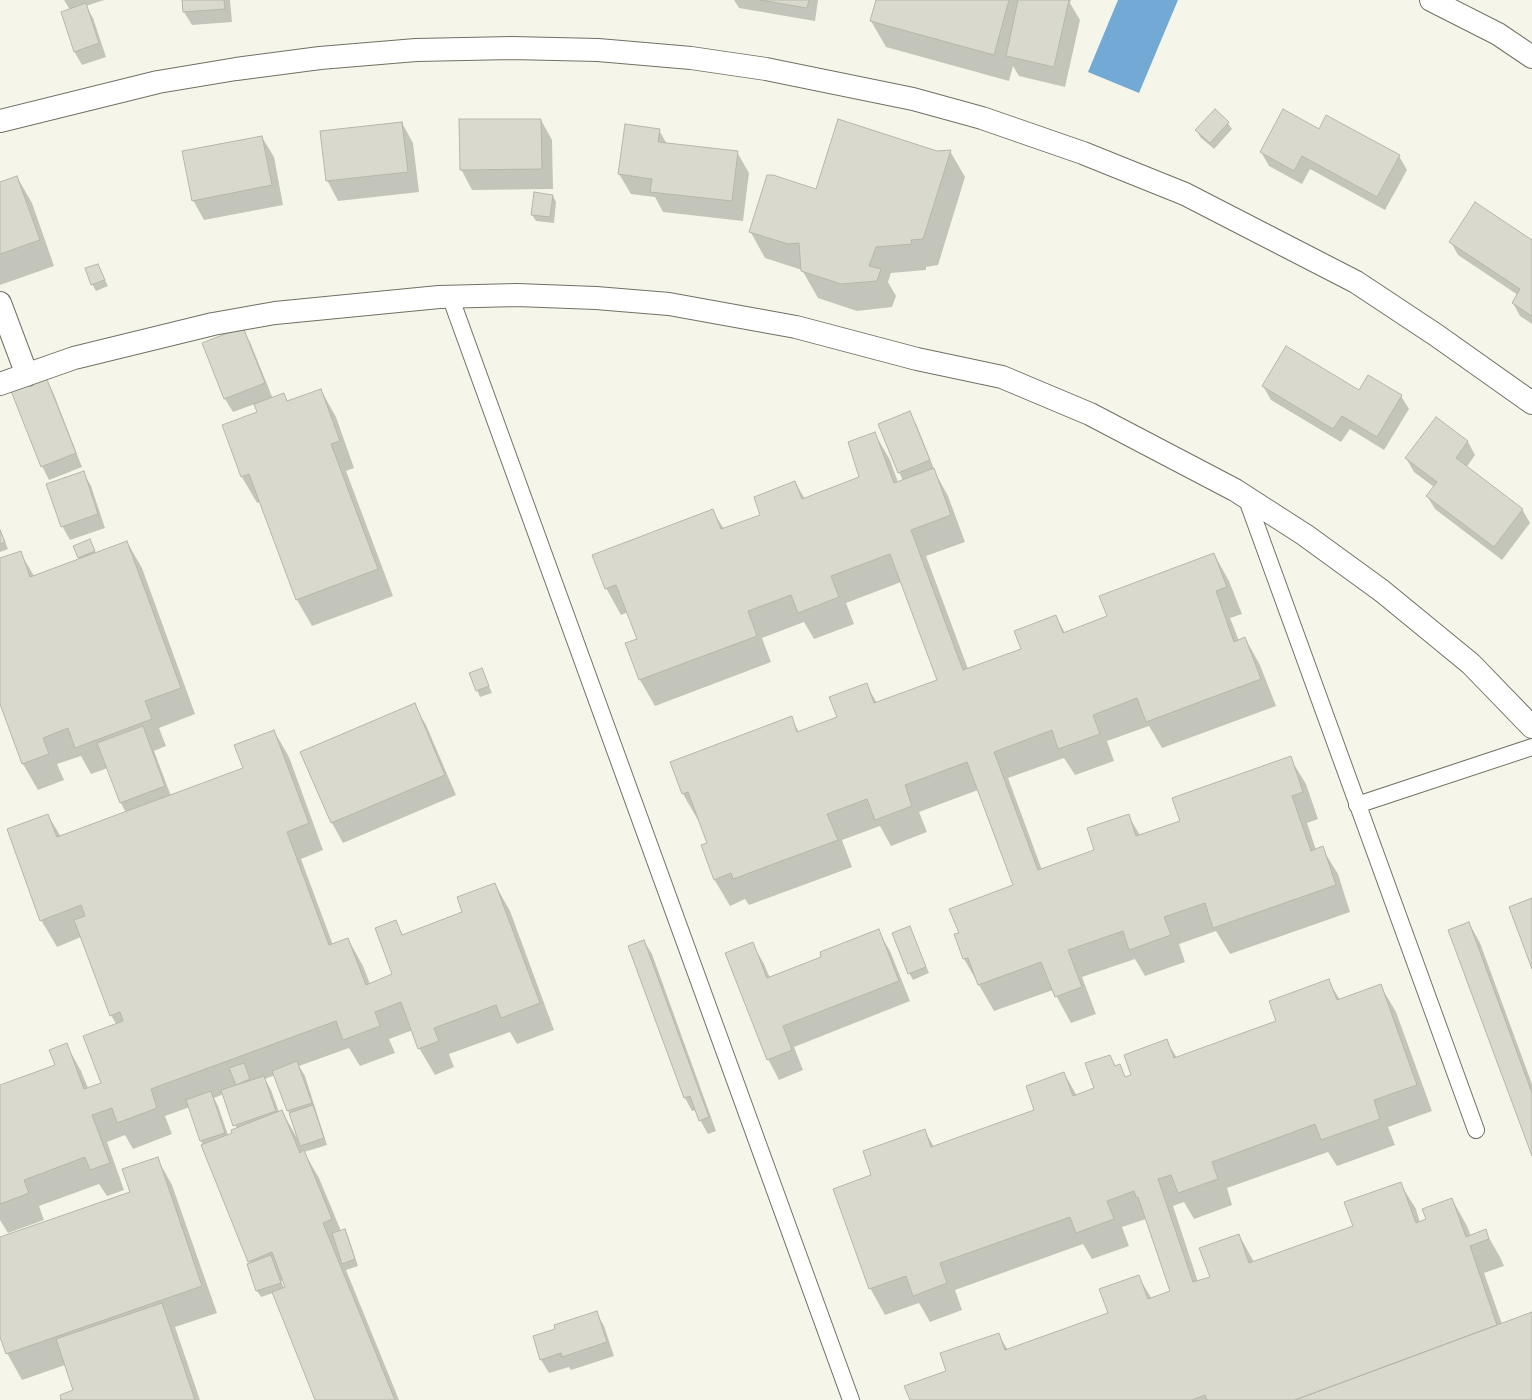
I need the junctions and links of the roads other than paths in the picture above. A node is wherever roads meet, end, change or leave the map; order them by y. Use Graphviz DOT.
graph roads {
  1 [pos="1431,0"];
  2 [pos="1532,57"];
  3 [pos="0,121"];
  4 [pos="450,296"];
  5 [pos="0,303"];
  6 [pos="27,375"];
  7 [pos="0,384"];
  8 [pos="1532,404"];
  9 [pos="1246,497"];
  10 [pos="1532,727"];
  11 [pos="1532,747"];
  12 [pos="1357,805"];
  13 [pos="1476,1130"];
  14 [pos="851,1400"];
  1 -- 2 [label="street"];
  3 -- 8 [label="street"];
  4 -- 6 [label="street"];
  4 -- 9 [label="street"];
  4 -- 14 [label="lane"];
  5 -- 6 [label="street"];
  6 -- 7 [label="street"];
  9 -- 10 [label="street"];
  9 -- 12 [label="lane"];
  11 -- 12 [label="lane"];
  12 -- 13 [label="lane"];
}
